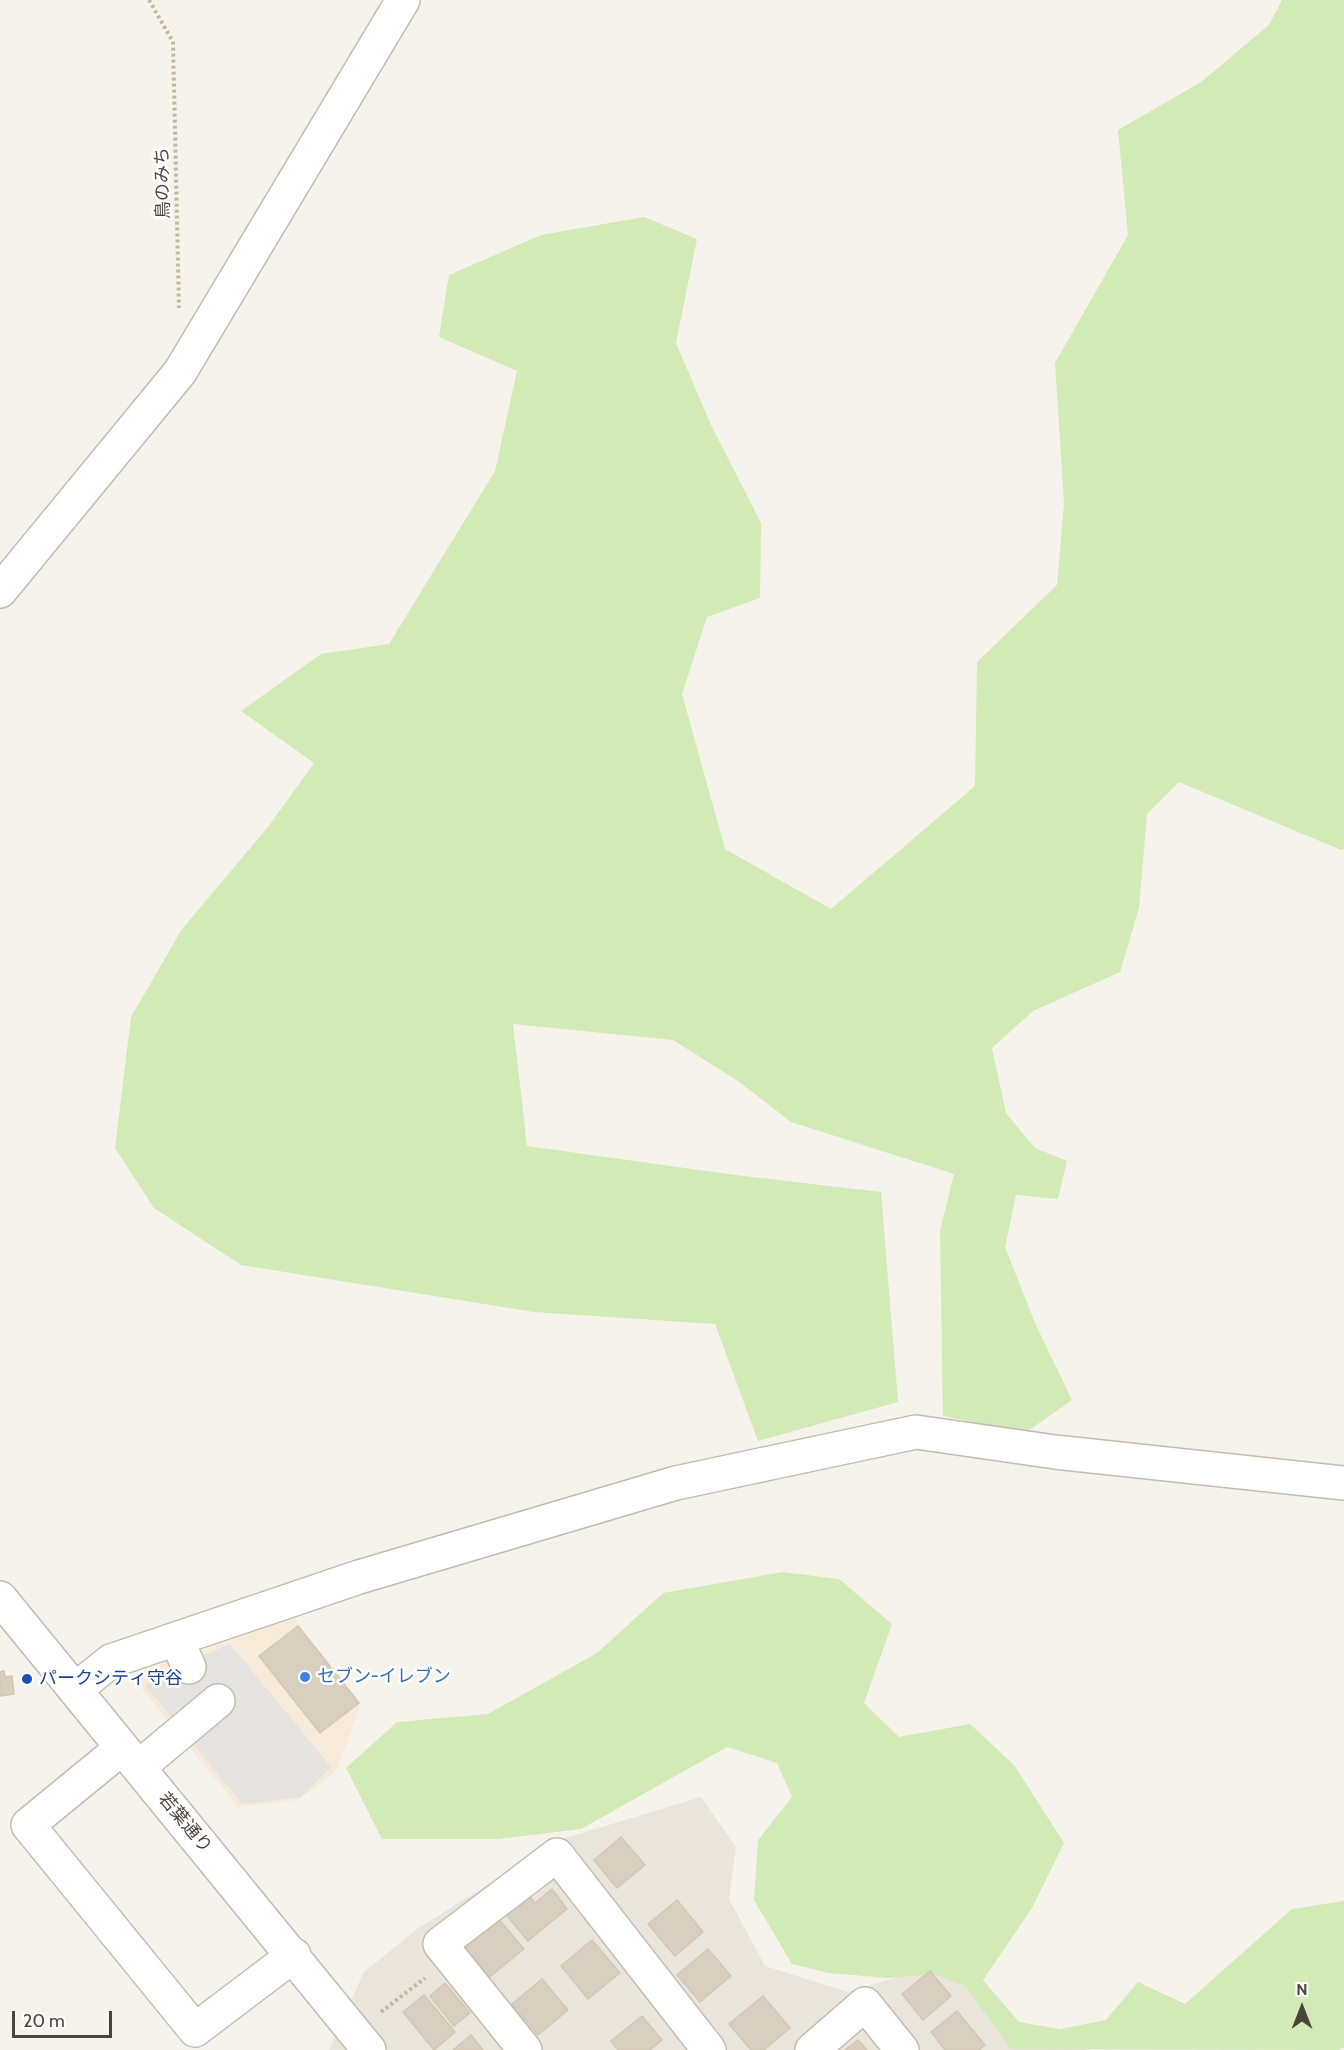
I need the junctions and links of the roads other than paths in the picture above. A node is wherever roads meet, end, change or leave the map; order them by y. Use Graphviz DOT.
graph roads {
  1 [pos="403,0"];
  2 [pos="0,591"];
  3 [pos="1344,1483"];
  4 [pos="2,1601"];
  5 [pos="76,1689"];
  6 [pos="218,1701"];
  7 [pos="130,1757"];
  8 [pos="294,1955"];
  9 [pos="369,2050"];
  10 [pos="525,2050"];
  11 [pos="709,2050"];
  12 [pos="812,2050"];
  13 [pos="902,2050"];
  1 -- 2 [label="street"];
  3 -- 5 [label="street"];
  4 -- 5 [label="street, 若葉通り"];
  5 -- 7 [label="street, 若葉通り"];
  6 -- 7 [label="street"];
  7 -- 8 [label="street, 若葉通り"];
  7 -- 8 [label="street"];
  8 -- 9 [label="street, 若葉通り"];
  10 -- 11 [label="street"];
  12 -- 13 [label="street"];
}
